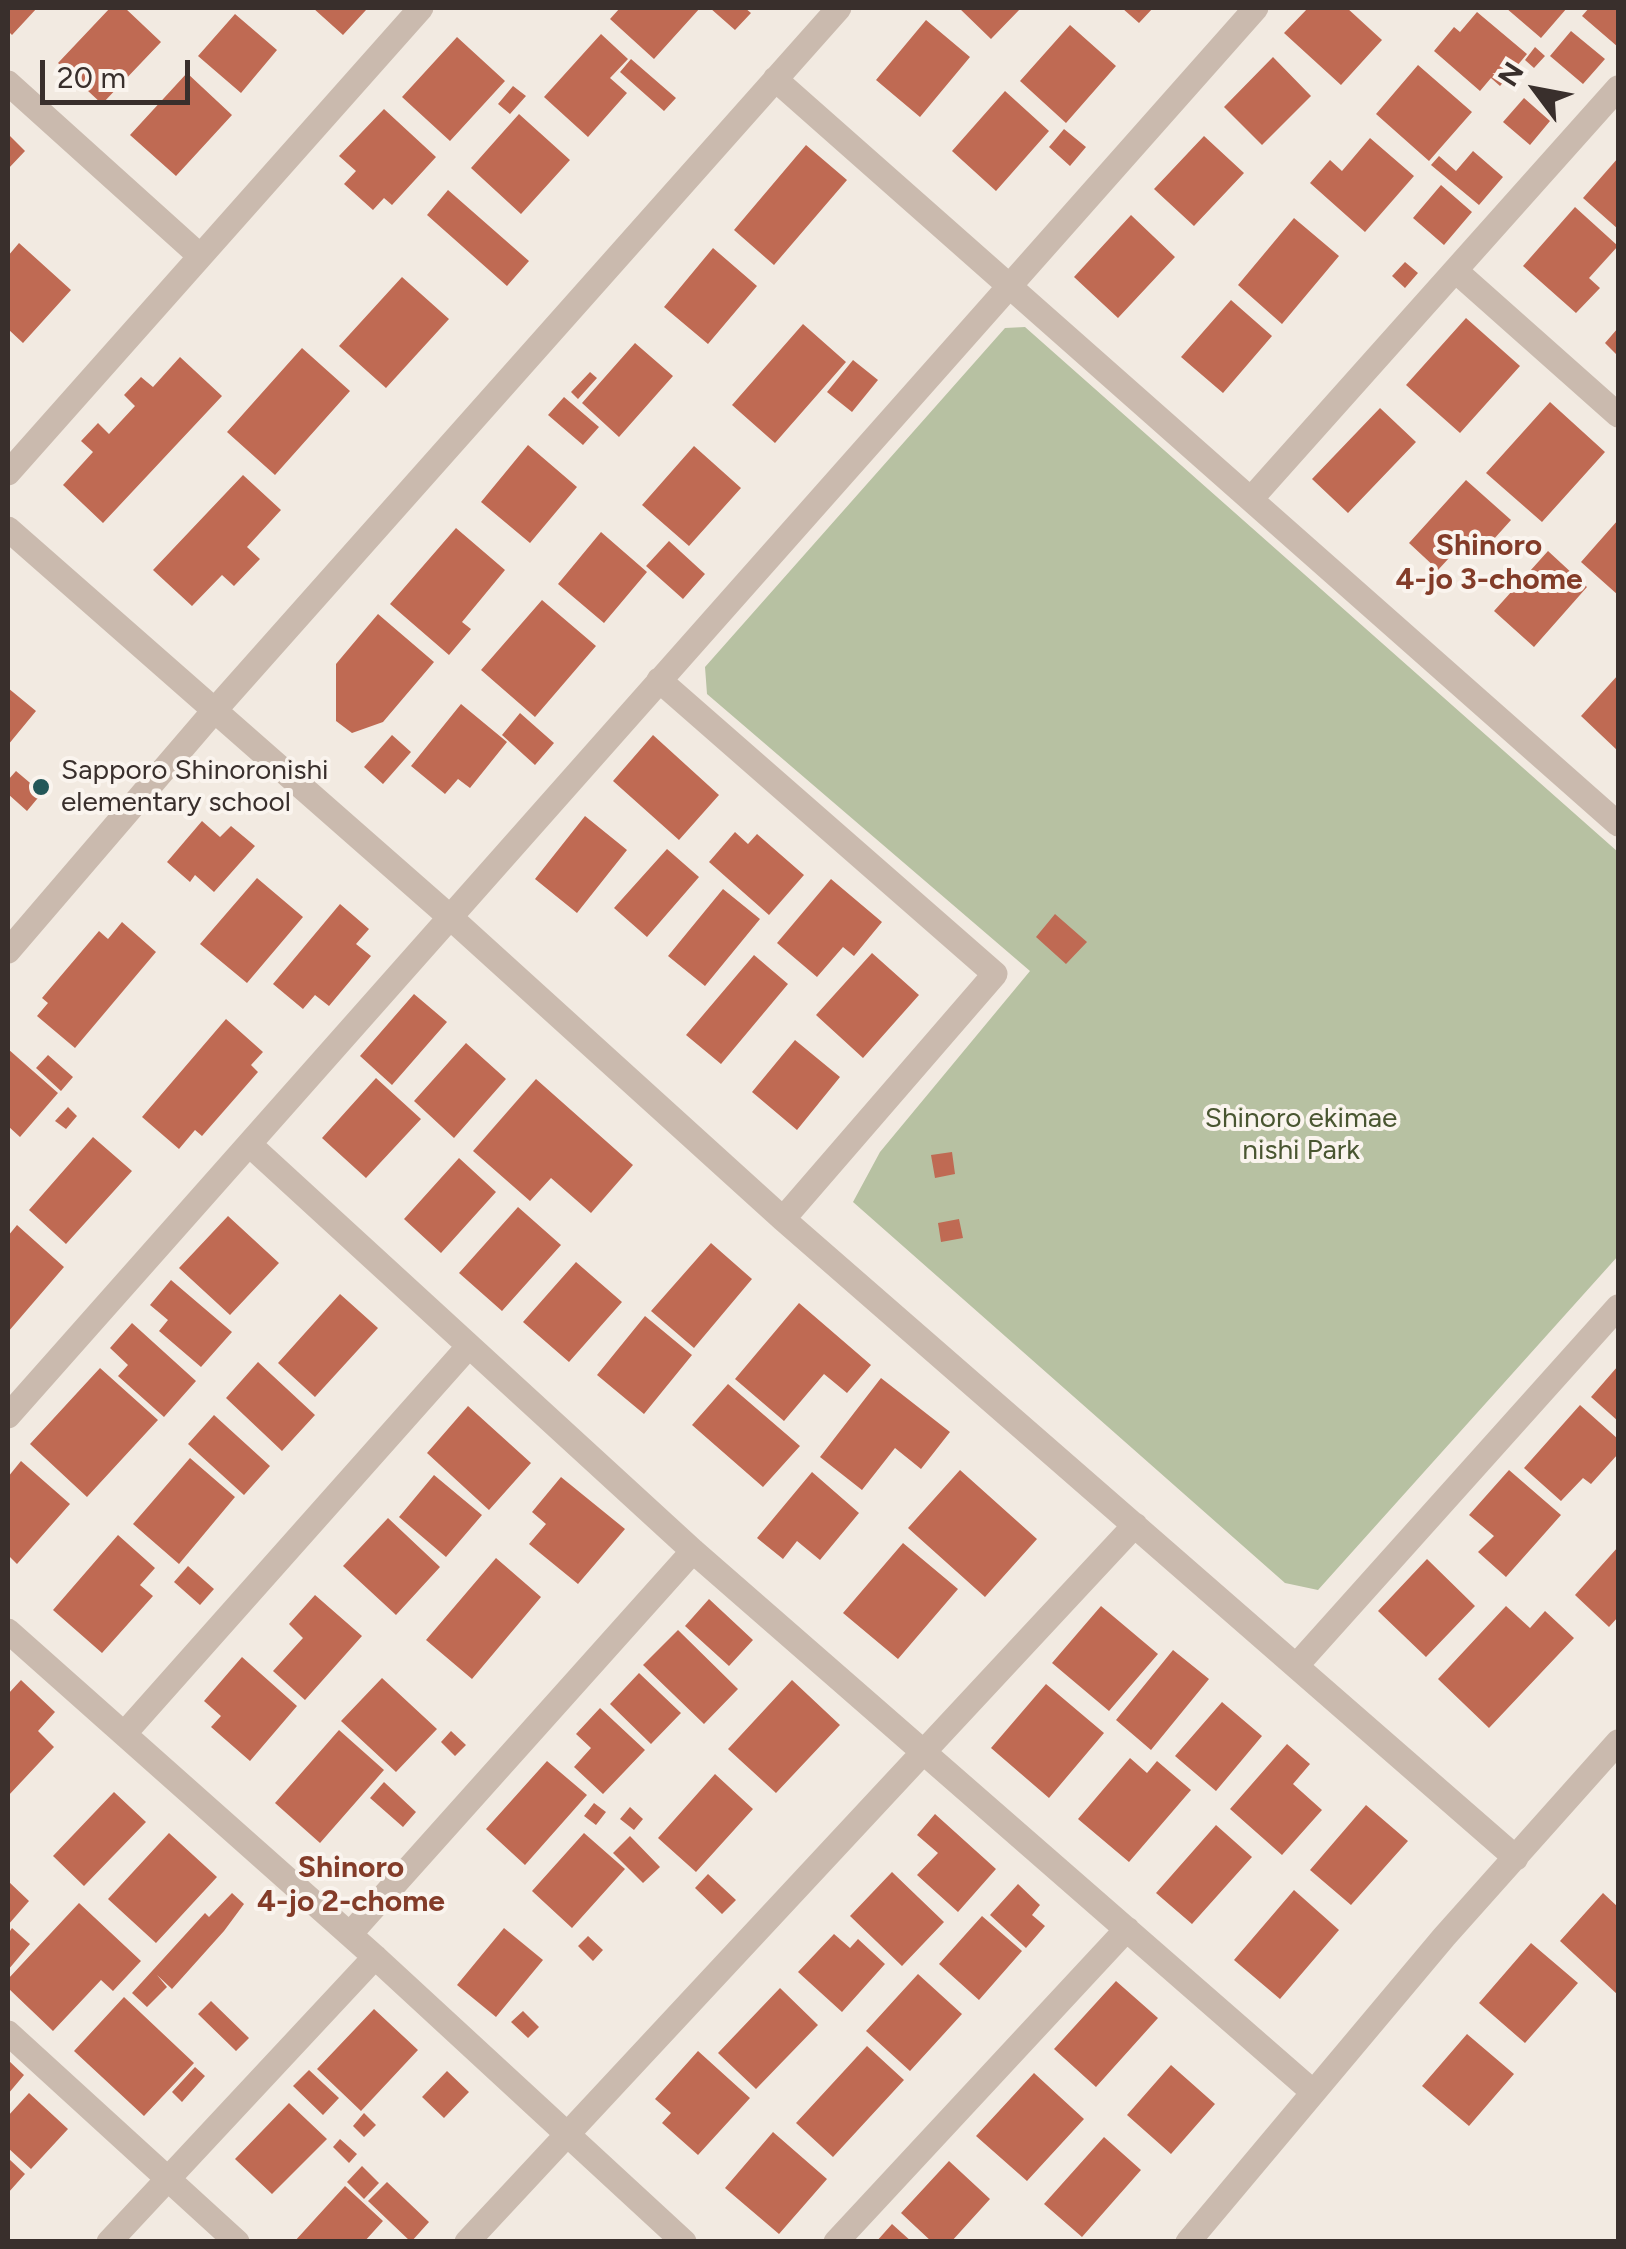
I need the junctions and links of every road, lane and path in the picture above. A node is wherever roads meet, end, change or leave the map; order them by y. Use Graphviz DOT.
graph roads {
  1 [pos="421,8"];
  2 [pos="839,8"];
  3 [pos="1256,8"];
  4 [pos="776,79"];
  5 [pos="8,83"];
  6 [pos="1618,88"];
  7 [pos="200,256"];
  8 [pos="1457,272"];
  9 [pos="1010,286"];
  10 [pos="1618,415"];
  11 [pos="8,472"];
  12 [pos="1251,499"];
  13 [pos="8,528"];
  14 [pos="660,680"];
  15 [pos="214,711"];
  16 [pos="1618,824"];
  17 [pos="451,918"];
  18 [pos="8,951"];
  19 [pos="250,1145"];
  20 [pos="783,1219"];
  21 [pos="1618,1306"];
  22 [pos="470,1346"];
  23 [pos="8,1416"];
  24 [pos="1135,1526"];
  25 [pos="694,1550"];
  26 [pos="8,1631"];
  27 [pos="1296,1666"];
  28 [pos="124,1734"];
  29 [pos="1618,1742"];
  30 [pos="926,1751"];
  31 [pos="1516,1858"];
  32 [pos="1127,1929"];
  33 [pos="350,1934"];
  34 [pos="375,1957"];
  35 [pos="8,2033"];
  36 [pos="1313,2092"];
  37 [pos="566,2133"];
  38 [pos="168,2179"];
  39 [pos="109,2242"];
  40 [pos="237,2242"];
  41 [pos="467,2242"];
  42 [pos="684,2242"];
  43 [pos="836,2242"];
  44 [pos="1188,2242"];
  1 -- 7 [label="street"];
  2 -- 4 [label="street"];
  3 -- 9 [label="street"];
  4 -- 9 [label="street"];
  4 -- 15 [label="street"];
  5 -- 7 [label="street"];
  6 -- 8 [label="street"];
  7 -- 11 [label="street"];
  8 -- 10 [label="street"];
  8 -- 12 [label="street"];
  9 -- 12 [label="street"];
  9 -- 14 [label="street"];
  12 -- 16 [label="street"];
  13 -- 15 [label="street"];
  14 -- 17 [label="street"];
  14 -- 20 [label="street"];
  15 -- 17 [label="street"];
  15 -- 18 [label="street"];
  17 -- 19 [label="street"];
  17 -- 20 [label="street"];
  19 -- 22 [label="street"];
  19 -- 23 [label="street"];
  20 -- 24 [label="street"];
  21 -- 27 [label="street"];
  22 -- 25 [label="street"];
  22 -- 28 [label="street"];
  24 -- 27 [label="street"];
  24 -- 30 [label="street"];
  25 -- 30 [label="street"];
  25 -- 33 [label="street"];
  26 -- 28 [label="street"];
  27 -- 31 [label="street"];
  28 -- 33 [label="street"];
  29 -- 31 [label="street"];
  30 -- 32 [label="street"];
  30 -- 37 [label="street"];
  31 -- 36 [label="street"];
  32 -- 36 [label="street"];
  32 -- 43 [label="street"];
  33 -- 34 [label="street"];
  34 -- 37 [label="street"];
  34 -- 38 [label="street"];
  35 -- 38 [label="street"];
  36 -- 44 [label="street"];
  37 -- 41 [label="street"];
  37 -- 42 [label="street"];
  38 -- 39 [label="street"];
  38 -- 40 [label="street"];
}
